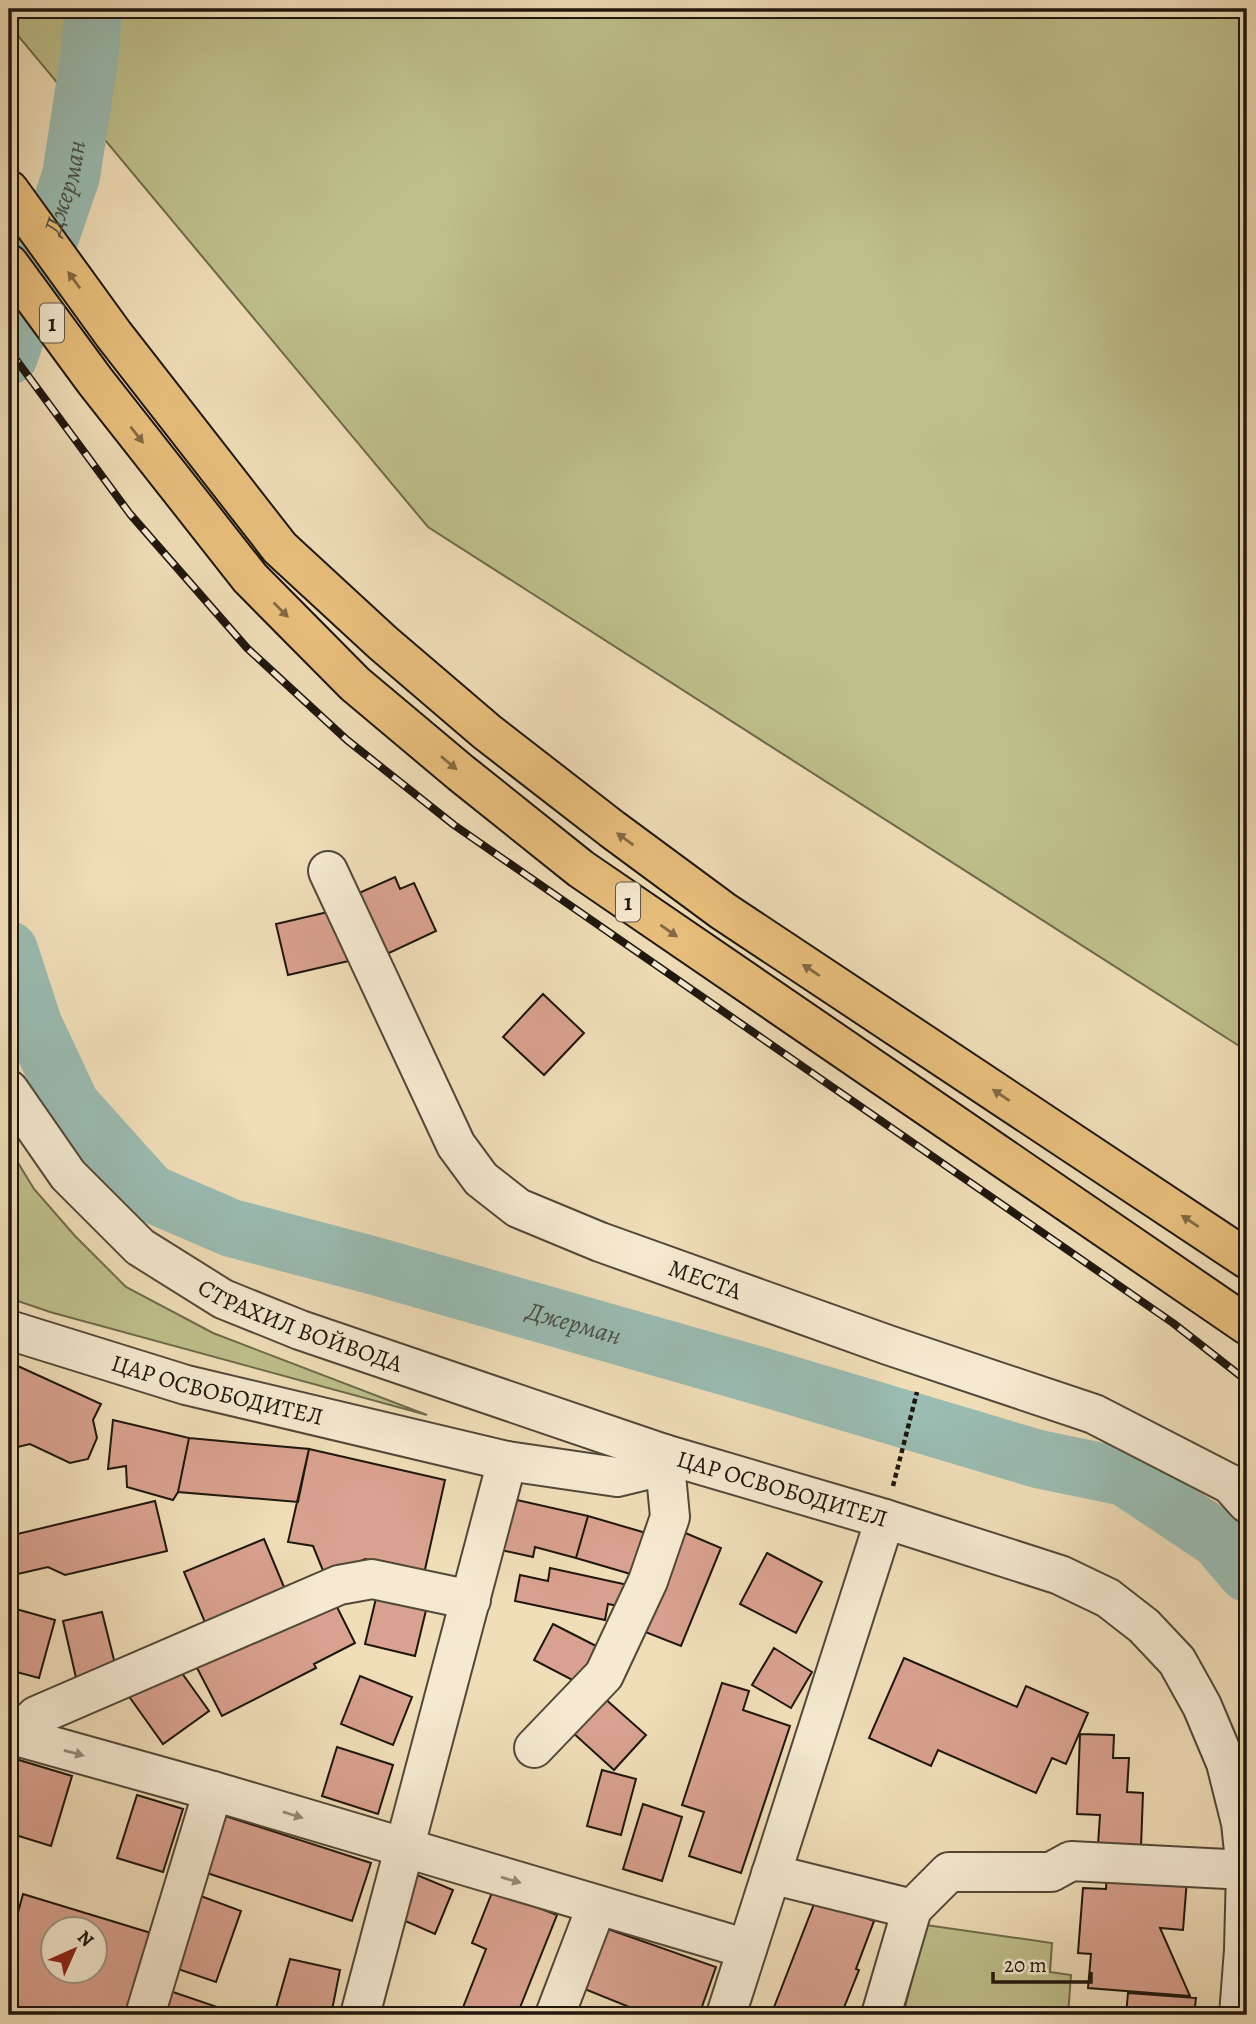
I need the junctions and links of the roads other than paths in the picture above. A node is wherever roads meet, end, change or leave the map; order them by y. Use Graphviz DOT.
graph roads {
  1 [pos="9,190"];
  2 [pos="9,264"];
  3 [pos="328,871"];
  4 [pos="9,1090"];
  5 [pos="1247,1259"];
  6 [pos="1247,1325"];
  7 [pos="9,1330"];
  8 [pos="664,1454"];
  9 [pos="507,1461"];
  10 [pos="1247,1503"];
  11 [pos="884,1519"];
  12 [pos="471,1600"];
  13 [pos="12,1735"];
  14 [pos="534,1748"];
  15 [pos="213,1791"];
  16 [pos="404,1849"];
  17 [pos="1246,1870"];
  18 [pos="771,1874"];
  19 [pos="597,1905"];
  20 [pos="912,1909"];
  21 [pos="747,1949"];
  22 [pos="145,2015"];
  23 [pos="360,2015"];
  24 [pos="555,2015"];
  25 [pos="726,2015"];
  26 [pos="881,2015"];
  27 [pos="1239,2015"];
  5 -- 1 [label="main road, 1, one-way"];
  2 -- 6 [label="main road, 1, one-way"];
  3 -- 10 [label="street, МЕСТА"];
  4 -- 8 [label="street, СТРАХИЛ ВОЙВОДА"];
  7 -- 9 [label="street, ЦАР ОСВОБОДИТЕЛ"];
  8 -- 9 [label="street, ЦАР ОСВОБОДИТЕЛ"];
  8 -- 11 [label="street, ЦАР ОСВОБОДИТЕЛ"];
  8 -- 14 [label="street"];
  9 -- 12 [label="street"];
  11 -- 17 [label="street, ЦАР ОСВОБОДИТЕЛ"];
  11 -- 18 [label="street"];
  12 -- 13 [label="street"];
  12 -- 16 [label="street"];
  13 -- 15 [label="street, one-way"];
  15 -- 16 [label="street, one-way"];
  15 -- 22 [label="street"];
  16 -- 19 [label="street, one-way"];
  16 -- 23 [label="street"];
  17 -- 20 [label="street"];
  17 -- 27 [label="street, ЦАР ОСВОБОДИТЕЛ"];
  18 -- 20 [label="street"];
  18 -- 21 [label="street"];
  19 -- 21 [label="street"];
  19 -- 24 [label="street"];
  20 -- 26 [label="street"];
  21 -- 25 [label="street"];
}
